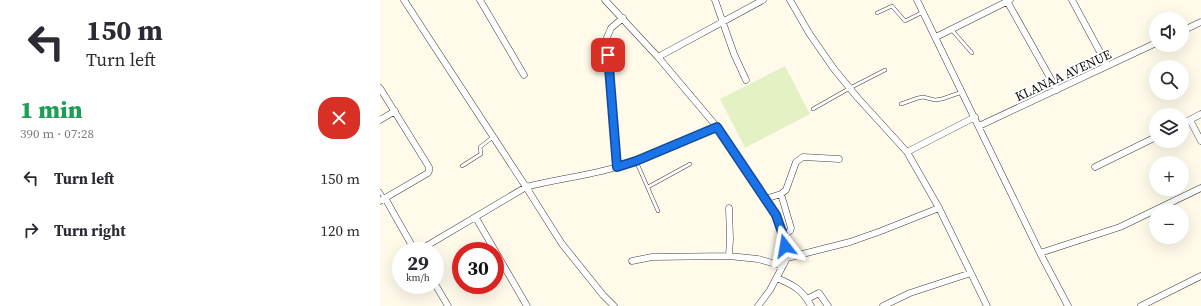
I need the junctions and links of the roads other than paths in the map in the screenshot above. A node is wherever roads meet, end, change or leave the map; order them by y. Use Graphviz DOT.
graph roads {
  1 [pos="404,0"];
  2 [pos="480,0"];
  3 [pos="605,0"];
  4 [pos="714,0"];
  5 [pos="763,0"];
  6 [pos="790,0"];
  7 [pos="917,0"];
  8 [pos="1072,0"];
  9 [pos="1008,1"];
  10 [pos="923,12"];
  11 [pos="876,13"];
  12 [pos="623,18"];
  13 [pos="722,22"];
  14 [pos="1201,22"];
  15 [pos="1189,28"];
  16 [pos="952,29"];
  17 [pos="936,37"];
  18 [pos="1149,46"];
  19 [pos="972,53"];
  20 [pos="658,57"];
  21 [pos="1107,65"];
  22 [pos="884,70"];
  23 [pos="524,75"];
  24 [pos="746,80"];
  25 [pos="380,88"];
  26 [pos="850,88"];
  27 [pos="1057,90"];
  28 [pos="962,92"];
  29 [pos="901,104"];
  30 [pos="813,109"];
  31 [pos="395,111"];
  32 [pos="1201,114"];
  33 [pos="975,117"];
  34 [pos="380,120"];
  35 [pos="1190,120"];
  36 [pos="979,126"];
  37 [pos="717,127"];
  38 [pos="493,137"];
  39 [pos="1149,140"];
  40 [pos="1201,141"];
  41 [pos="907,152"];
  42 [pos="839,159"];
  43 [pos="636,161"];
  44 [pos="690,164"];
  45 [pos="462,166"];
  46 [pos="617,167"];
  47 [pos="1095,167"];
  48 [pos="526,187"];
  49 [pos="648,187"];
  50 [pos="1201,188"];
  51 [pos="380,191"];
  52 [pos="782,194"];
  53 [pos="382,199"];
  54 [pos="766,199"];
  55 [pos="729,208"];
  56 [pos="939,208"];
  57 [pos="658,211"];
  58 [pos="476,218"];
  59 [pos="783,235"];
  60 [pos="411,242"];
  61 [pos="433,242"];
  62 [pos="1040,253"];
  63 [pos="729,256"];
  64 [pos="787,258"];
  65 [pos="632,261"];
  66 [pos="783,266"];
  67 [pos="971,273"];
  68 [pos="1201,276"];
  69 [pos="777,278"];
  70 [pos="441,294"];
  71 [pos="807,299"];
  72 [pos="448,306"];
  73 [pos="527,306"];
  74 [pos="614,306"];
  75 [pos="758,306"];
  76 [pos="811,306"];
  77 [pos="828,306"];
  78 [pos="883,306"];
  79 [pos="987,306"];
  80 [pos="1068,306"];
  81 [pos="1141,306"];
  1 -- 38 [label="street"];
  2 -- 23 [label="street"];
  3 -- 12 [label="street"];
  4 -- 13 [label="street"];
  5 -- 13 [label="street"];
  6 -- 26 [label="street"];
  7 -- 10 [label="street"];
  8 -- 21 [label="street"];
  9 -- 16 [label="street"];
  9 -- 27 [label="street"];
  10 -- 11 [label="lane"];
  10 -- 17 [label="street"];
  12 -- 20 [label="street"];
  12 -- 46 [label="street"];
  13 -- 20 [label="street"];
  13 -- 24 [label="street"];
  14 -- 15 [label="street"];
  16 -- 17 [label="street"];
  16 -- 19 [label="lane"];
  17 -- 28 [label="street"];
  18 -- 21 [label="street, KLANAA AVENUE"];
  20 -- 37 [label="street"];
  21 -- 27 [label="street, KLANAA AVENUE"];
  22 -- 26 [label="lane"];
  25 -- 31 [label="street"];
  26 -- 30 [label="lane"];
  26 -- 41 [label="street"];
  27 -- 36 [label="street, KLANAA AVENUE"];
  28 -- 29 [label="lane"];
  28 -- 33 [label="street"];
  31 -- 34 [label="street"];
  31 -- 53 [label="street"];
  32 -- 35 [label="street"];
  33 -- 36 [label="street"];
  33 -- 41 [label="street"];
  35 -- 40 [label="street"];
  36 -- 62 [label="street"];
  37 -- 43 [label="street"];
  37 -- 54 [label="street"];
  38 -- 45 [label="lane"];
  38 -- 48 [label="street"];
  39 -- 47 [label="street"];
  41 -- 56 [label="street"];
  42 -- 52 [label="street"];
  43 -- 46 [label="street"];
  43 -- 49 [label="lane"];
  44 -- 49 [label="lane"];
  46 -- 48 [label="street"];
  48 -- 58 [label="street"];
  48 -- 74 [label="street"];
  49 -- 57 [label="lane"];
  50 -- 62 [label="street"];
  51 -- 53 [label="lane"];
  52 -- 54 [label="street"];
  52 -- 59 [label="street"];
  53 -- 60 [label="street"];
  54 -- 59 [label="street"];
  55 -- 63 [label="street"];
  56 -- 64 [label="street"];
  56 -- 67 [label="street"];
  58 -- 61 [label="street"];
  58 -- 73 [label="street"];
  59 -- 64 [label="street"];
  62 -- 80 [label="street"];
  63 -- 65 [label="street"];
  63 -- 66 [label="street"];
  64 -- 66 [label="street"];
  66 -- 69 [label="street"];
  67 -- 78 [label="street"];
  67 -- 79 [label="street"];
  68 -- 81 [label="street"];
  69 -- 71 [label="street"];
  69 -- 75 [label="street"];
  70 -- 72 [label="street"];
  71 -- 76 [label="street"];
  71 -- 77 [label="street"];
}
